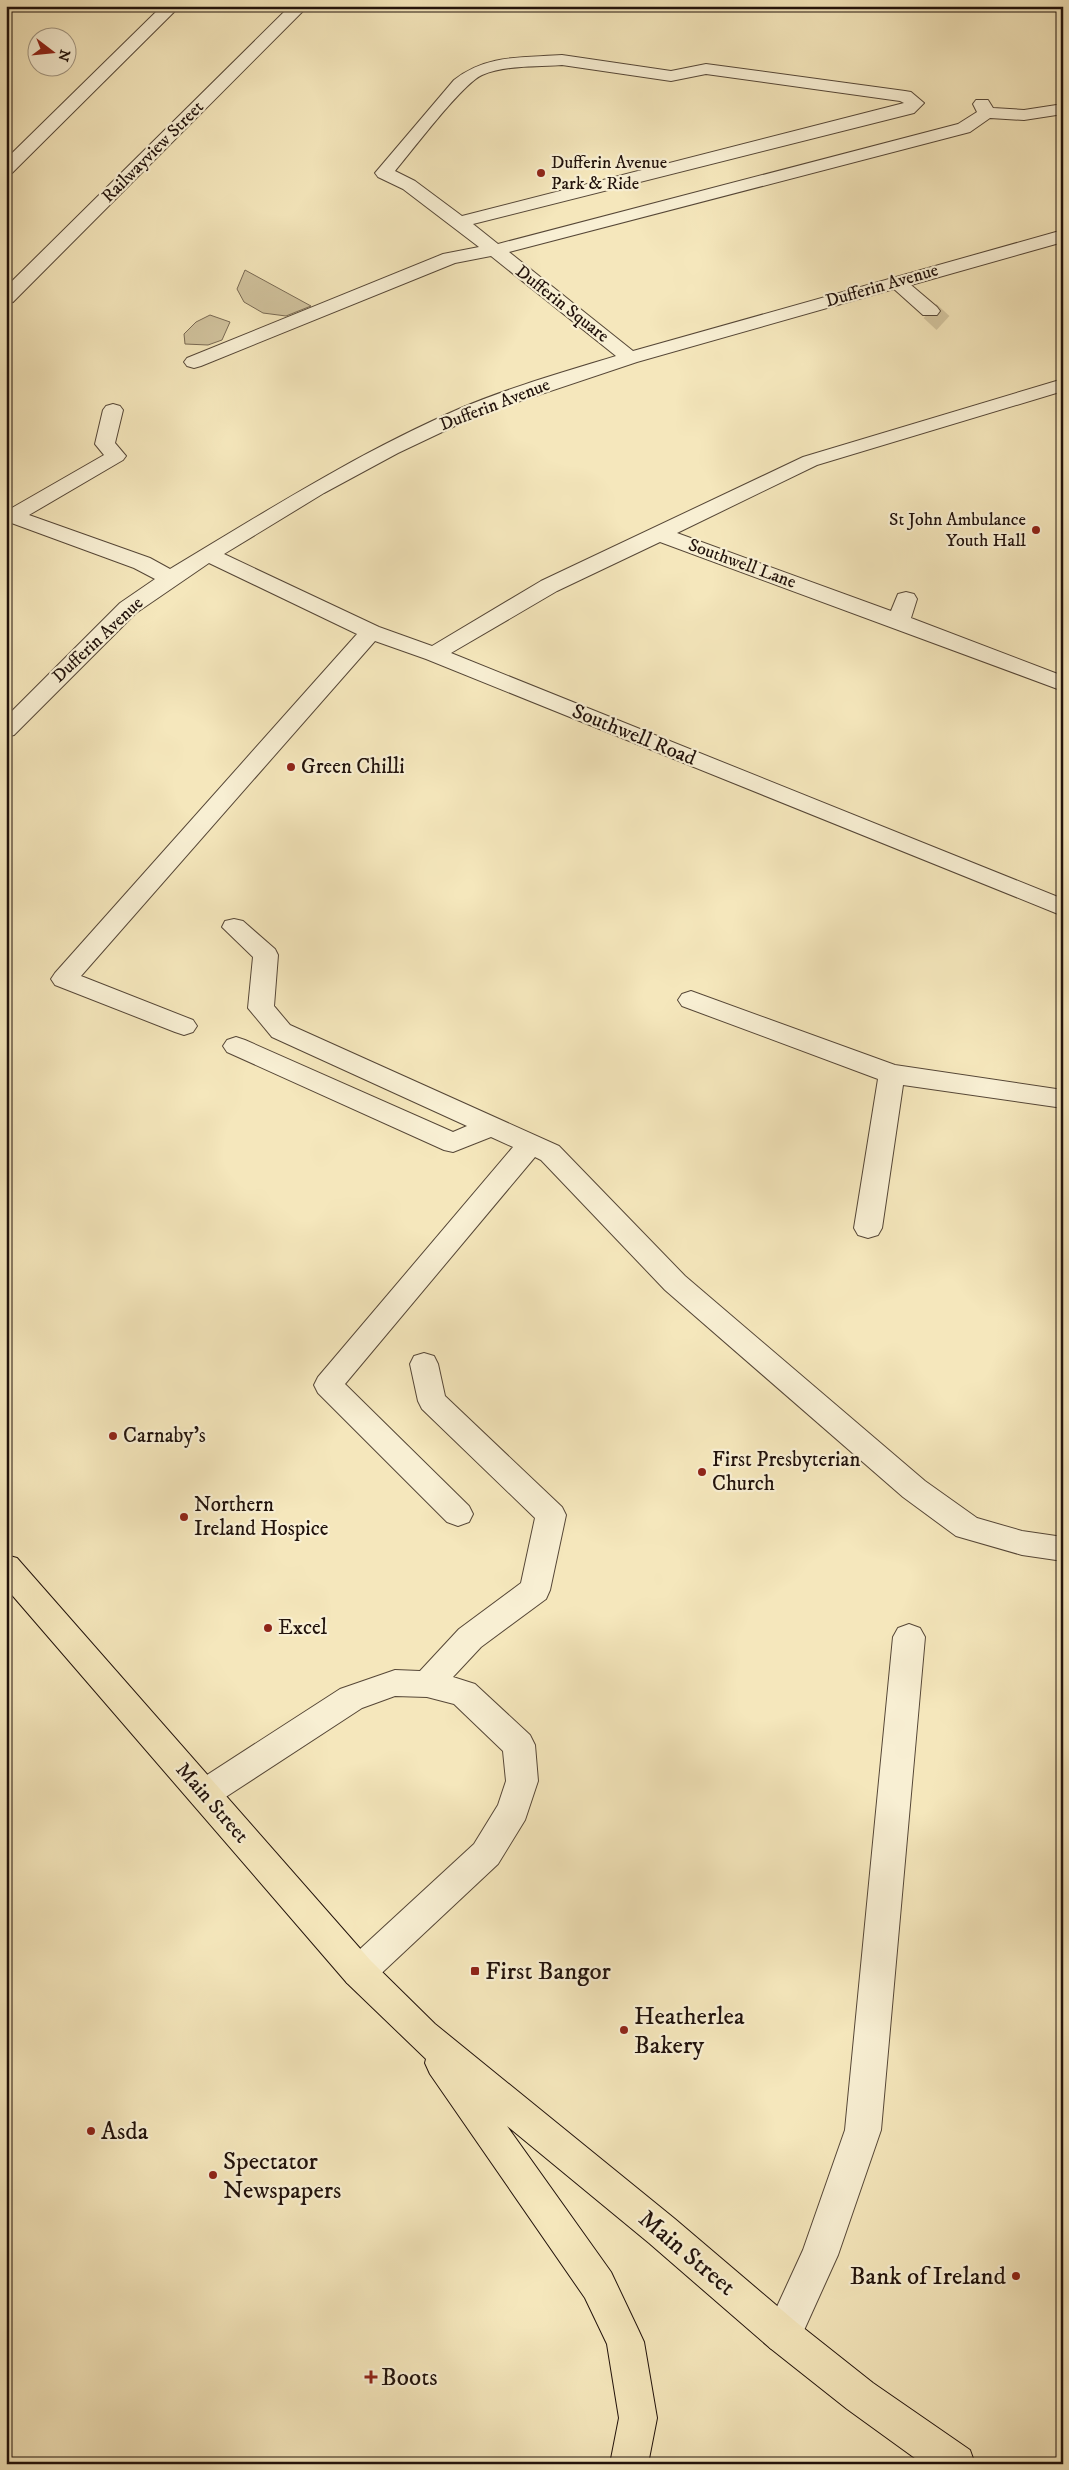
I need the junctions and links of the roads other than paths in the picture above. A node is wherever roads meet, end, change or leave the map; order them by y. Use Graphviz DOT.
graph roads {
  1 [pos="172,6"];
  2 [pos="300,6"];
  3 [pos="1063,109"];
  4 [pos="6,169"];
  5 [pos="459,222"];
  6 [pos="1063,236"];
  7 [pos="495,250"];
  8 [pos="897,282"];
  9 [pos="6,298"];
  10 [pos="930,311"];
  11 [pos="630,358"];
  12 [pos="194,362"];
  13 [pos="1063,385"];
  14 [pos="113,410"];
  15 [pos="9,515"];
  16 [pos="659,534"];
  17 [pos="209,555"];
  18 [pos="170,578"];
  19 [pos="906,599"];
  20 [pos="899,621"];
  21 [pos="371,632"];
  22 [pos="434,654"];
  23 [pos="1063,684"];
  24 [pos="6,730"];
  25 [pos="1063,908"];
  26 [pos="234,927"];
  27 [pos="691,1000"];
  28 [pos="184,1026"];
  29 [pos="236,1046"];
  30 [pos="892,1074"];
  31 [pos="1063,1099"];
  32 [pos="492,1126"];
  33 [pos="531,1144"];
  34 [pos="868,1228"];
  35 [pos="424,1364"];
  36 [pos="458,1514"];
  37 [pos="1063,1549"];
  38 [pos="6,1566"];
  39 [pos="908,1637"];
  40 [pos="428,1684"];
  41 [pos="204,1794"];
  42 [pos="359,1972"];
  43 [pos="423,2035"];
  44 [pos="784,2335"];
  45 [pos="629,2463"];
  46 [pos="956,2464"];
  1 -- 4 [label="street"];
  2 -- 9 [label="street, Railwayview Street"];
  3 -- 7 [label="street"];
  5 -- 5 [label="street, Dufferin Square"];
  5 -- 7 [label="street, Dufferin Square"];
  6 -- 8 [label="street, Dufferin Avenue"];
  7 -- 11 [label="street, Dufferin Square"];
  7 -- 12 [label="street"];
  8 -- 10 [label="street"];
  8 -- 11 [label="street, Dufferin Avenue"];
  11 -- 17 [label="street, Dufferin Avenue"];
  13 -- 16 [label="street"];
  14 -- 15 [label="street"];
  15 -- 18 [label="street"];
  16 -- 20 [label="street, Southwell Lane"];
  16 -- 22 [label="street, Southwell Lane"];
  17 -- 18 [label="street, Dufferin Avenue"];
  17 -- 21 [label="street, Southwell Road"];
  18 -- 24 [label="street, Dufferin Avenue"];
  19 -- 20 [label="street"];
  20 -- 23 [label="street, Southwell Lane"];
  21 -- 22 [label="street, Southwell Road"];
  21 -- 28 [label="street"];
  22 -- 25 [label="street, Southwell Road"];
  26 -- 32 [label="street"];
  27 -- 30 [label="street"];
  29 -- 32 [label="street"];
  30 -- 31 [label="street"];
  30 -- 34 [label="street"];
  32 -- 33 [label="street"];
  33 -- 36 [label="street"];
  33 -- 37 [label="street"];
  35 -- 40 [label="street"];
  38 -- 41 [label="main road, Main Street"];
  39 -- 44 [label="street"];
  40 -- 41 [label="street"];
  40 -- 42 [label="street"];
  41 -- 42 [label="main road, Main Street"];
  42 -- 43 [label="main road, Main Street"];
  43 -- 44 [label="main road, Main Street"];
  43 -- 45 [label="main road, Main Street"];
  44 -- 46 [label="main road, Main Street"];
}
